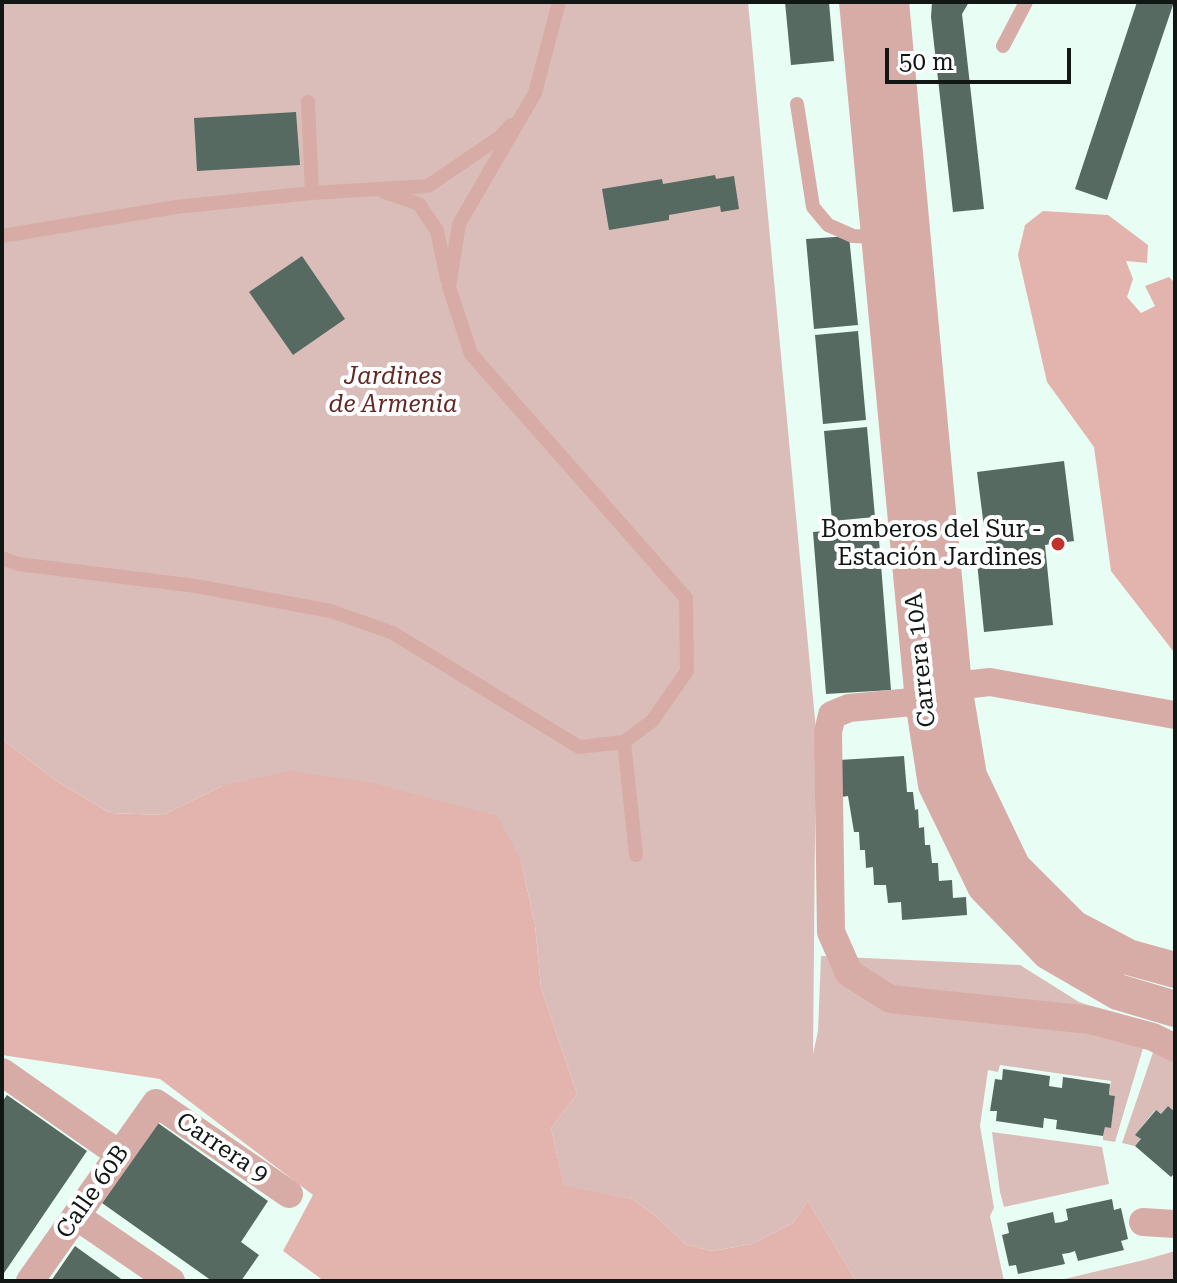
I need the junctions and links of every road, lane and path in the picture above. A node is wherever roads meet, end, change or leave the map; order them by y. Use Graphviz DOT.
graph roads {
  1 [pos="559,2"];
  2 [pos="857,2"];
  3 [pos="891,2"];
  4 [pos="1026,2"];
  5 [pos="1003,46"];
  6 [pos="308,102"];
  7 [pos="530,104"];
  8 [pos="797,104"];
  9 [pos="373,189"];
  10 [pos="312,193"];
  11 [pos="2,236"];
  12 [pos="881,237"];
  13 [pos="449,287"];
  14 [pos="2,558"];
  15 [pos="939,693"];
  16 [pos="1175,715"];
  17 [pos="624,742"];
  18 [pos="636,855"];
  19 [pos="1175,970"];
  20 [pos="1175,1009"];
  21 [pos="1175,1048"];
  22 [pos="2,1072"];
  23 [pos="156,1103"];
  24 [pos="119,1154"];
  25 [pos="289,1194"];
  26 [pos="76,1216"];
  27 [pos="1143,1222"];
  28 [pos="1175,1224"];
  29 [pos="30,1281"];
  30 [pos="171,1281"];
  1 -- 7 [label="lane"];
  2 -- 12 [label="street, Carrera 10A"];
  3 -- 15 [label="street"];
  4 -- 5 [label="lane"];
  6 -- 10 [label="lane"];
  7 -- 9 [label="lane"];
  7 -- 13 [label="lane"];
  8 -- 12 [label="lane"];
  9 -- 10 [label="lane"];
  9 -- 13 [label="lane"];
  10 -- 11 [label="lane"];
  12 -- 15 [label="street, Carrera 10A"];
  13 -- 17 [label="lane"];
  14 -- 17 [label="lane"];
  15 -- 16 [label="street"];
  15 -- 19 [label="street"];
  15 -- 20 [label="street, Carrera 10A"];
  15 -- 21 [label="street"];
  17 -- 18 [label="lane"];
  22 -- 24 [label="street"];
  23 -- 24 [label="street, Calle 60B"];
  23 -- 25 [label="street, Carrera 9"];
  24 -- 26 [label="street, Calle 60B"];
  26 -- 29 [label="street, Calle 60B"];
  26 -- 30 [label="street"];
  27 -- 28 [label="street"];
}
